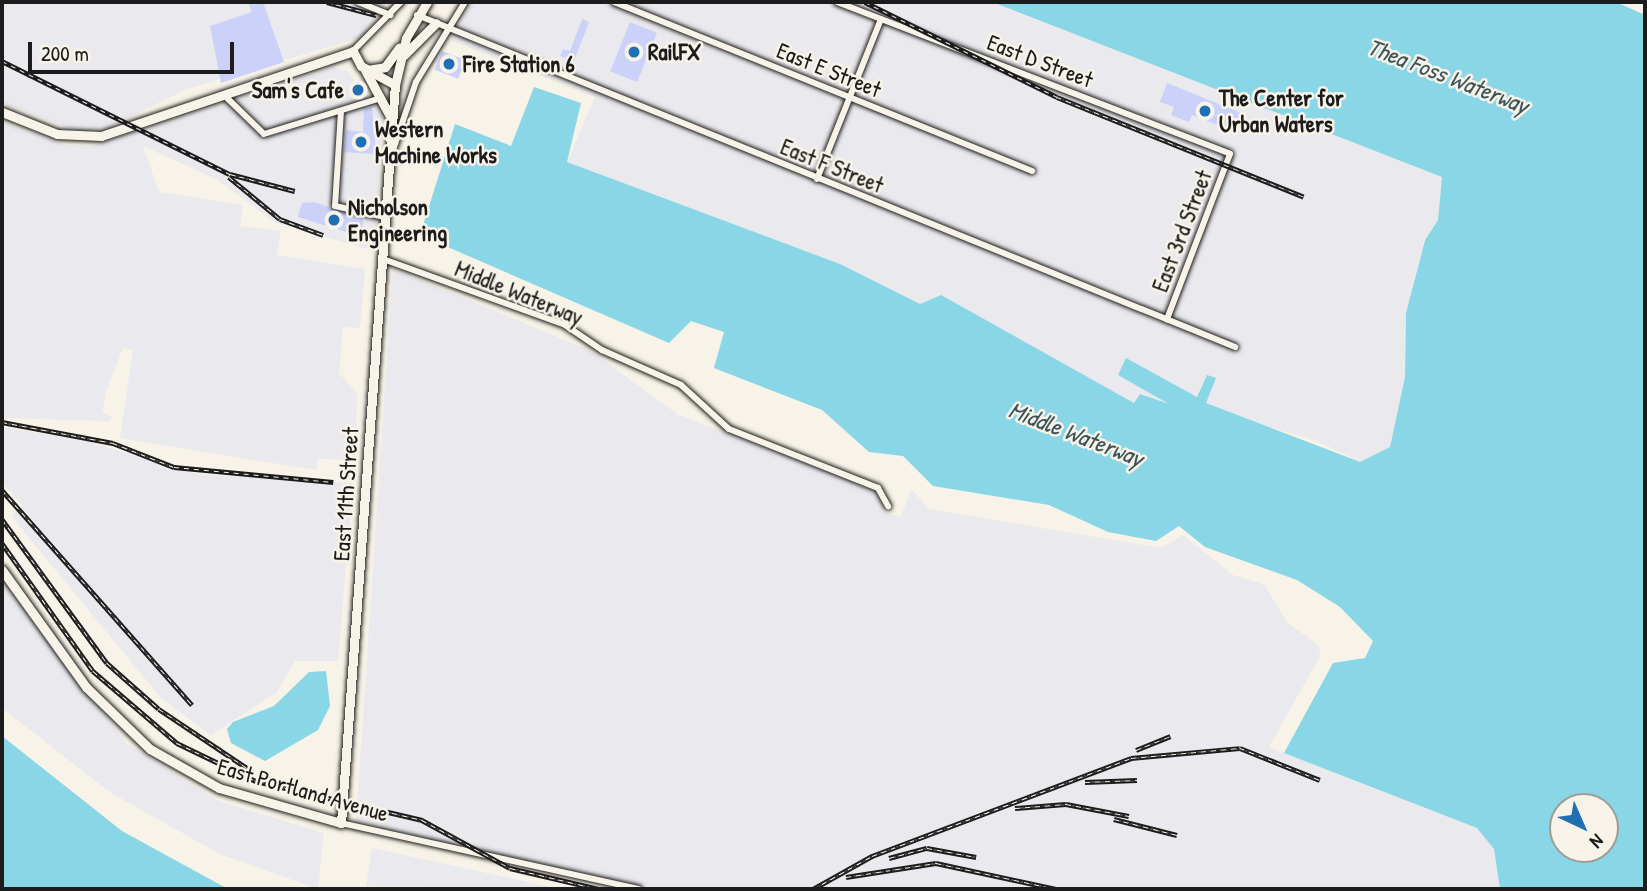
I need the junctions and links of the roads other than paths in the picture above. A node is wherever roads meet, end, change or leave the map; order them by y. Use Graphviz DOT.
graph roads {
  1 [pos="358,2"];
  2 [pos="401,2"];
  3 [pos="427,2"];
  4 [pos="465,2"];
  5 [pos="614,2"];
  6 [pos="837,2"];
  7 [pos="391,15"];
  8 [pos="417,15"];
  9 [pos="881,19"];
  10 [pos="436,23"];
  11 [pos="451,30"];
  12 [pos="406,38"];
  13 [pos="353,51"];
  14 [pos="365,70"];
  15 [pos="397,72"];
  16 [pos="395,85"];
  17 [pos="225,96"];
  18 [pos="850,97"];
  19 [pos="381,98"];
  20 [pos="341,111"];
  21 [pos="2,112"];
  22 [pos="393,120"];
  23 [pos="1230,154"];
  24 [pos="389,167"];
  25 [pos="1032,171"];
  26 [pos="817,179"];
  27 [pos="385,217"];
  28 [pos="383,259"];
  29 [pos="1167,319"];
  30 [pos="1235,347"];
  31 [pos="888,506"];
  32 [pos="2,570"];
  33 [pos="341,823"];
  34 [pos="639,889"];
  1 -- 7 [label="street"];
  2 -- 7 [label="street"];
  3 -- 8 [label="street, East 11th Street"];
  4 -- 11 [label="street, East 11th Street"];
  5 -- 18 [label="street, East E Street"];
  6 -- 9 [label="street, East D Street"];
  7 -- 13 [label="street"];
  8 -- 10 [label="street, East F Street"];
  8 -- 12 [label="street, East 11th Street"];
  9 -- 18 [label="street"];
  9 -- 23 [label="street, East D Street"];
  10 -- 11 [label="street, East F Street"];
  10 -- 15 [label="street"];
  11 -- 24 [label="street, East 11th Street"];
  11 -- 26 [label="street, East F Street"];
  12 -- 14 [label="street"];
  12 -- 15 [label="street, East 11th Street"];
  13 -- 14 [label="street"];
  13 -- 17 [label="street"];
  14 -- 16 [label="street"];
  14 -- 19 [label="street"];
  15 -- 16 [label="street, East 11th Street"];
  16 -- 22 [label="street, East 11th Street"];
  17 -- 20 [label="street"];
  17 -- 21 [label="street"];
  18 -- 25 [label="street, East E Street"];
  18 -- 26 [label="street"];
  19 -- 20 [label="street"];
  19 -- 22 [label="street"];
  20 -- 27 [label="street"];
  22 -- 24 [label="street, East 11th Street"];
  23 -- 29 [label="street, East 3rd Street"];
  24 -- 27 [label="street, East 11th Street"];
  26 -- 29 [label="street, East F Street"];
  27 -- 28 [label="street, East 11th Street"];
  28 -- 31 [label="street, Middle Waterway"];
  28 -- 33 [label="street, East 11th Street"];
  29 -- 30 [label="street, East F Street"];
  32 -- 33 [label="street, East Portland Avenue"];
  33 -- 34 [label="street, East Portland Avenue"];
}
